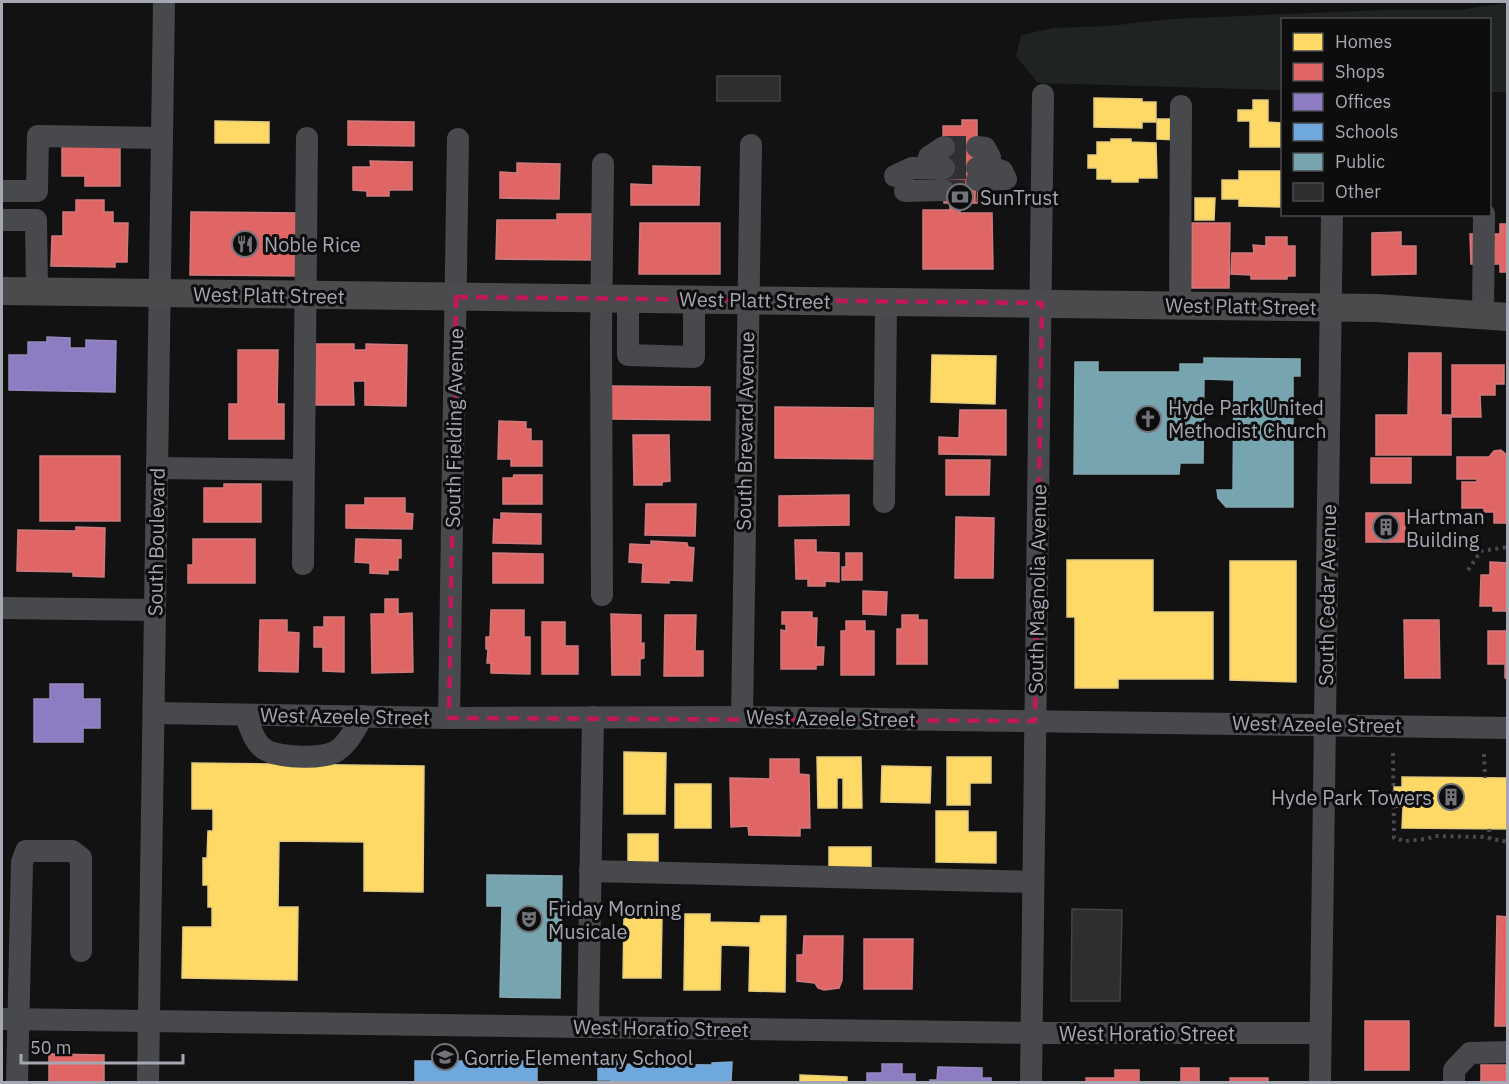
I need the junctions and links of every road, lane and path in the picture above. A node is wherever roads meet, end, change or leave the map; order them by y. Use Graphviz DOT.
graph roads {
  1 [pos="164,2"];
  2 [pos="1043,95"];
  3 [pos="1181,106"];
  4 [pos="162,138"];
  5 [pos="307,138"];
  6 [pos="458,139"];
  7 [pos="751,145"];
  8 [pos="603,164"];
  9 [pos="2,191"];
  10 [pos="1332,216"];
  11 [pos="1484,216"];
  12 [pos="2,220"];
  13 [pos="2,291"];
  14 [pos="37,291"];
  15 [pos="160,293"];
  16 [pos="305,295"];
  17 [pos="456,297"];
  18 [pos="615,299"];
  19 [pos="694,300"];
  20 [pos="747,300"];
  21 [pos="886,302"];
  22 [pos="1042,303"];
  23 [pos="1180,306"];
  24 [pos="1331,307"];
  25 [pos="1495,317"];
  26 [pos="158,468"];
  27 [pos="303,470"];
  28 [pos="884,502"];
  29 [pos="1508,547"];
  30 [pos="303,564"];
  31 [pos="1468,570"];
  32 [pos="602,594"];
  33 [pos="2,608"];
  34 [pos="155,610"];
  35 [pos="154,713"];
  36 [pos="245,715"];
  37 [pos="363,716"];
  38 [pos="449,717"];
  39 [pos="592,717"];
  40 [pos="741,717"];
  41 [pos="1035,722"];
  42 [pos="1325,724"];
  43 [pos="1508,728"];
  44 [pos="1393,753"];
  45 [pos="1484,754"];
  46 [pos="1485,778"];
  47 [pos="1489,829"];
  48 [pos="1490,839"];
  49 [pos="1508,842"];
  50 [pos="590,871"];
  51 [pos="1033,882"];
  52 [pos="81,951"];
  53 [pos="10,1019"];
  54 [pos="149,1020"];
  55 [pos="588,1027"];
  56 [pos="1032,1033"];
  57 [pos="1320,1033"];
  58 [pos="1508,1052"];
  59 [pos="17,1083"];
  60 [pos="148,1083"];
  61 [pos="1031,1083"];
  62 [pos="1320,1083"];
  63 [pos="1454,1083"];
  1 -- 4 [label="street, South Boulevard"];
  2 -- 22 [label="street, South Magnolia Avenue"];
  3 -- 23 [label="street"];
  4 -- 9 [label="street"];
  4 -- 15 [label="street, South Boulevard"];
  5 -- 16 [label="street"];
  6 -- 17 [label="street, South Fielding Avenue"];
  7 -- 20 [label="street, South Brevard Avenue"];
  8 -- 18 [label="street"];
  10 -- 24 [label="street, South Cedar Avenue"];
  11 -- 25 [label="street"];
  12 -- 14 [label="street"];
  13 -- 14 [label="main road, West Platt Street"];
  14 -- 15 [label="main road, West Platt Street"];
  15 -- 16 [label="main road, West Platt Street"];
  15 -- 26 [label="street, South Boulevard"];
  16 -- 17 [label="main road, West Platt Street"];
  16 -- 27 [label="street"];
  17 -- 18 [label="main road, West Platt Street"];
  17 -- 38 [label="street, South Fielding Avenue"];
  18 -- 19 [label="main road, West Platt Street"];
  18 -- 19 [label="street"];
  18 -- 32 [label="street"];
  19 -- 20 [label="main road, West Platt Street"];
  20 -- 21 [label="main road, West Platt Street"];
  20 -- 40 [label="street, South Brevard Avenue"];
  21 -- 22 [label="main road, West Platt Street"];
  21 -- 28 [label="street"];
  22 -- 23 [label="main road, West Platt Street"];
  22 -- 41 [label="street, South Magnolia Avenue"];
  23 -- 24 [label="main road, West Platt Street"];
  24 -- 25 [label="main road, West Platt Street"];
  24 -- 42 [label="street, South Cedar Avenue"];
  26 -- 27 [label="street"];
  26 -- 34 [label="street, South Boulevard"];
  27 -- 30 [label="street"];
  29 -- 31 [label="path"];
  33 -- 34 [label="street"];
  34 -- 35 [label="street, South Boulevard"];
  35 -- 36 [label="street, West Azeele Street"];
  35 -- 54 [label="street, South Boulevard"];
  36 -- 37 [label="street, West Azeele Street"];
  36 -- 37 [label="street"];
  37 -- 38 [label="street, West Azeele Street"];
  38 -- 39 [label="street, West Azeele Street"];
  39 -- 40 [label="street, West Azeele Street"];
  39 -- 50 [label="street"];
  40 -- 41 [label="street, West Azeele Street"];
  41 -- 42 [label="street, West Azeele Street"];
  41 -- 51 [label="street, South Magnolia Avenue"];
  42 -- 43 [label="street, West Azeele Street"];
  42 -- 57 [label="street, South Cedar Avenue"];
  44 -- 48 [label="path"];
  45 -- 46 [label="path"];
  47 -- 48 [label="path"];
  48 -- 49 [label="path"];
  50 -- 51 [label="street"];
  50 -- 55 [label="street"];
  51 -- 56 [label="street, South Magnolia Avenue"];
  52 -- 53 [label="street"];
  53 -- 54 [label="street, West Horatio Street"];
  53 -- 59 [label="street"];
  54 -- 55 [label="street, West Horatio Street"];
  54 -- 60 [label="street, South Boulevard"];
  55 -- 56 [label="street, West Horatio Street"];
  56 -- 57 [label="street, West Horatio Street"];
  56 -- 61 [label="street, South Magnolia Avenue"];
  57 -- 62 [label="street, South Cedar Avenue"];
  58 -- 63 [label="street"];
}
